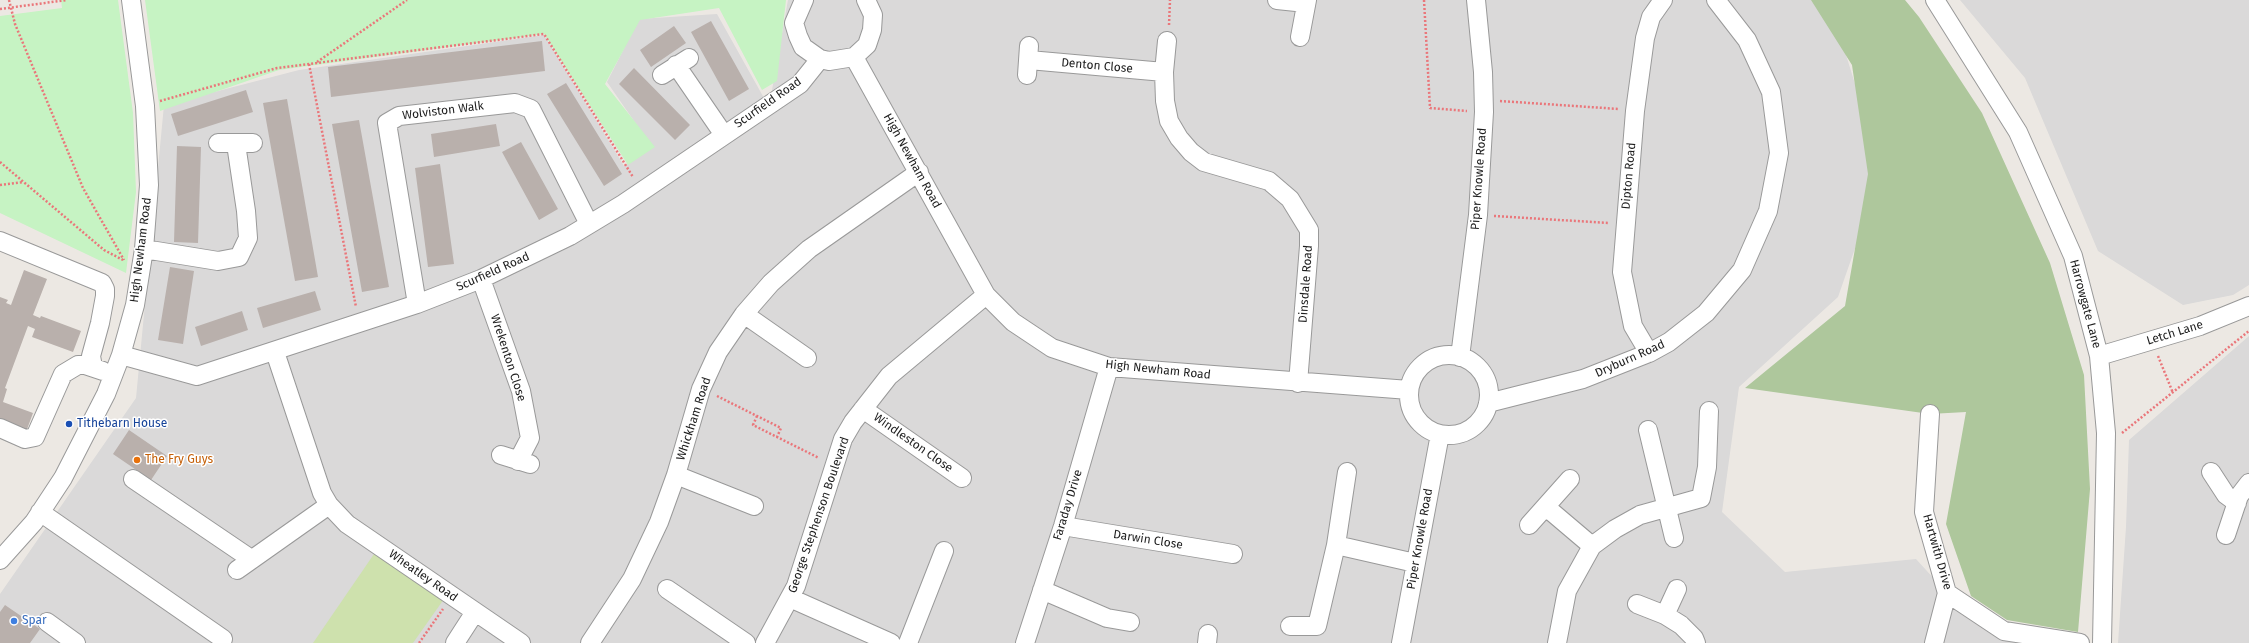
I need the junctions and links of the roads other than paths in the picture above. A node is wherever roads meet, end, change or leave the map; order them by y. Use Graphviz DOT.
graph roads {
  1 [pos="130,0"];
  2 [pos="804,0"];
  3 [pos="866,0"];
  4 [pos="1277,0"];
  5 [pos="1476,0"];
  6 [pos="1663,0"];
  7 [pos="1716,0"];
  8 [pos="1935,0"];
  9 [pos="1307,2"];
  10 [pos="1300,37"];
  11 [pos="1167,41"];
  12 [pos="854,57"];
  13 [pos="820,58"];
  14 [pos="1028,60"];
  15 [pos="675,66"];
  16 [pos="1164,72"];
  17 [pos="724,135"];
  18 [pos="235,143"];
  19 [pos="919,172"];
  20 [pos="590,224"];
  21 [pos="0,241"];
  22 [pos="144,249"];
  23 [pos="481,278"];
  24 [pos="986,296"];
  25 [pos="416,304"];
  26 [pos="2249,306"];
  27 [pos="744,314"];
  28 [pos="275,352"];
  29 [pos="1649,353"];
  30 [pos="121,355"];
  31 [pos="2099,356"];
  32 [pos="1460,357"];
  33 [pos="807,358"];
  34 [pos="93,367"];
  35 [pos="1109,367"];
  36 [pos="114,374"];
  37 [pos="1298,382"];
  38 [pos="1409,390"];
  39 [pos="1488,403"];
  40 [pos="863,409"];
  41 [pos="1709,411"];
  42 [pos="1930,414"];
  43 [pos="0,428"];
  44 [pos="1648,430"];
  45 [pos="1440,434"];
  46 [pos="501,455"];
  47 [pos="1347,472"];
  48 [pos="2211,472"];
  49 [pos="676,475"];
  50 [pos="962,478"];
  51 [pos="1570,479"];
  52 [pos="132,480"];
  53 [pos="2249,483"];
  54 [pos="2237,503"];
  55 [pos="329,505"];
  56 [pos="754,506"];
  57 [pos="1546,507"];
  58 [pos="1666,508"];
  59 [pos="40,512"];
  60 [pos="1529,525"];
  61 [pos="1063,526"];
  62 [pos="2226,535"];
  63 [pos="1674,538"];
  64 [pos="1336,545"];
  65 [pos="1592,546"];
  66 [pos="944,551"];
  67 [pos="1232,554"];
  68 [pos="251,559"];
  69 [pos="0,560"];
  70 [pos="1415,563"];
  71 [pos="237,570"];
  72 [pos="667,589"];
  73 [pos="1677,589"];
  74 [pos="1042,590"];
  75 [pos="1947,593"];
  76 [pos="790,598"];
  77 [pos="1637,604"];
  78 [pos="475,612"];
  79 [pos="1665,615"];
  80 [pos="47,622"];
  81 [pos="1130,622"];
  82 [pos="1290,626"];
  83 [pos="223,639"];
  84 [pos="76,643"];
  85 [pos="455,643"];
  86 [pos="521,643"];
  87 [pos="590,643"];
  88 [pos="746,643"];
  89 [pos="765,643"];
  90 [pos="890,643"];
  91 [pos="908,643"];
  92 [pos="1025,643"];
  93 [pos="1401,643"];
  94 [pos="1557,643"];
  95 [pos="1696,643"];
  96 [pos="1934,643"];
  97 [pos="2080,643"];
  98 [pos="2102,643"];
  1 -- 22 [label="street, High Newham Road"];
  2 -- 13 [label="street"];
  3 -- 12 [label="street"];
  4 -- 9 [label="street"];
  5 -- 32 [label="street, Piper Knowle Road"];
  6 -- 29 [label="street, Dipton Road"];
  7 -- 29 [label="street, Dryburn Road"];
  8 -- 31 [label="street, Harrowgate Lane"];
  9 -- 10 [label="street"];
  11 -- 16 [label="street, Dinsdale Road"];
  12 -- 13 [label="street"];
  12 -- 19 [label="street, High Newham Road"];
  13 -- 17 [label="street, Scurfield Road"];
  14 -- 16 [label="street, Denton Close"];
  15 -- 17 [label="street"];
  16 -- 37 [label="street, Dinsdale Road"];
  17 -- 20 [label="street, Scurfield Road"];
  18 -- 22 [label="street"];
  19 -- 24 [label="street, High Newham Road"];
  19 -- 27 [label="street, Whickham Road"];
  20 -- 23 [label="street, Scurfield Road"];
  20 -- 25 [label="street, Wolviston Walk"];
  21 -- 34 [label="street"];
  22 -- 30 [label="street, High Newham Road"];
  23 -- 25 [label="street, Scurfield Road"];
  23 -- 46 [label="street, Wrekenton Close"];
  24 -- 35 [label="street, High Newham Road"];
  24 -- 40 [label="street, George Stephenson Boulevard"];
  25 -- 28 [label="street, Scurfield Road"];
  26 -- 31 [label="street, Letch Lane"];
  27 -- 33 [label="street"];
  27 -- 49 [label="street, Whickham Road"];
  28 -- 30 [label="street, Scurfield Road"];
  28 -- 55 [label="street, Wheatley Road"];
  29 -- 39 [label="street, Dryburn Road"];
  30 -- 36 [label="street, High Newham Road"];
  31 -- 98 [label="street, Harrowgate Lane"];
  32 -- 38 [label="street"];
  32 -- 39 [label="street"];
  34 -- 36 [label="street"];
  34 -- 43 [label="street"];
  35 -- 37 [label="street, High Newham Road"];
  35 -- 61 [label="street, Faraday Drive"];
  36 -- 59 [label="street, High Newham Road"];
  37 -- 38 [label="street, High Newham Road"];
  38 -- 45 [label="street"];
  39 -- 45 [label="street"];
  40 -- 50 [label="street, Windleston Close"];
  40 -- 76 [label="street, George Stephenson Boulevard"];
  41 -- 58 [label="street"];
  42 -- 75 [label="street, Hartwith Drive"];
  44 -- 58 [label="street"];
  45 -- 70 [label="street, Piper Knowle Road"];
  47 -- 64 [label="street"];
  48 -- 54 [label="street"];
  49 -- 56 [label="street"];
  49 -- 87 [label="street, Whickham Road"];
  51 -- 57 [label="street"];
  52 -- 68 [label="street"];
  53 -- 54 [label="street"];
  54 -- 62 [label="street"];
  55 -- 68 [label="street"];
  55 -- 78 [label="street, Wheatley Road"];
  57 -- 60 [label="street"];
  57 -- 65 [label="street"];
  58 -- 63 [label="street"];
  58 -- 65 [label="street"];
  59 -- 69 [label="street, High Newham Road"];
  59 -- 83 [label="street"];
  61 -- 67 [label="street, Darwin Close"];
  61 -- 74 [label="street, Faraday Drive"];
  64 -- 70 [label="street"];
  64 -- 82 [label="street"];
  65 -- 94 [label="street"];
  66 -- 91 [label="street"];
  68 -- 71 [label="street"];
  70 -- 93 [label="street, Piper Knowle Road"];
  72 -- 88 [label="street"];
  73 -- 79 [label="street"];
  74 -- 81 [label="street"];
  74 -- 92 [label="street, Faraday Drive"];
  75 -- 96 [label="street"];
  75 -- 97 [label="street, Hartwith Drive"];
  76 -- 89 [label="street, George Stephenson Boulevard"];
  76 -- 90 [label="street"];
  77 -- 79 [label="street"];
  78 -- 85 [label="street"];
  78 -- 86 [label="street, Wheatley Road"];
  79 -- 95 [label="street"];
  80 -- 84 [label="street"];
}
